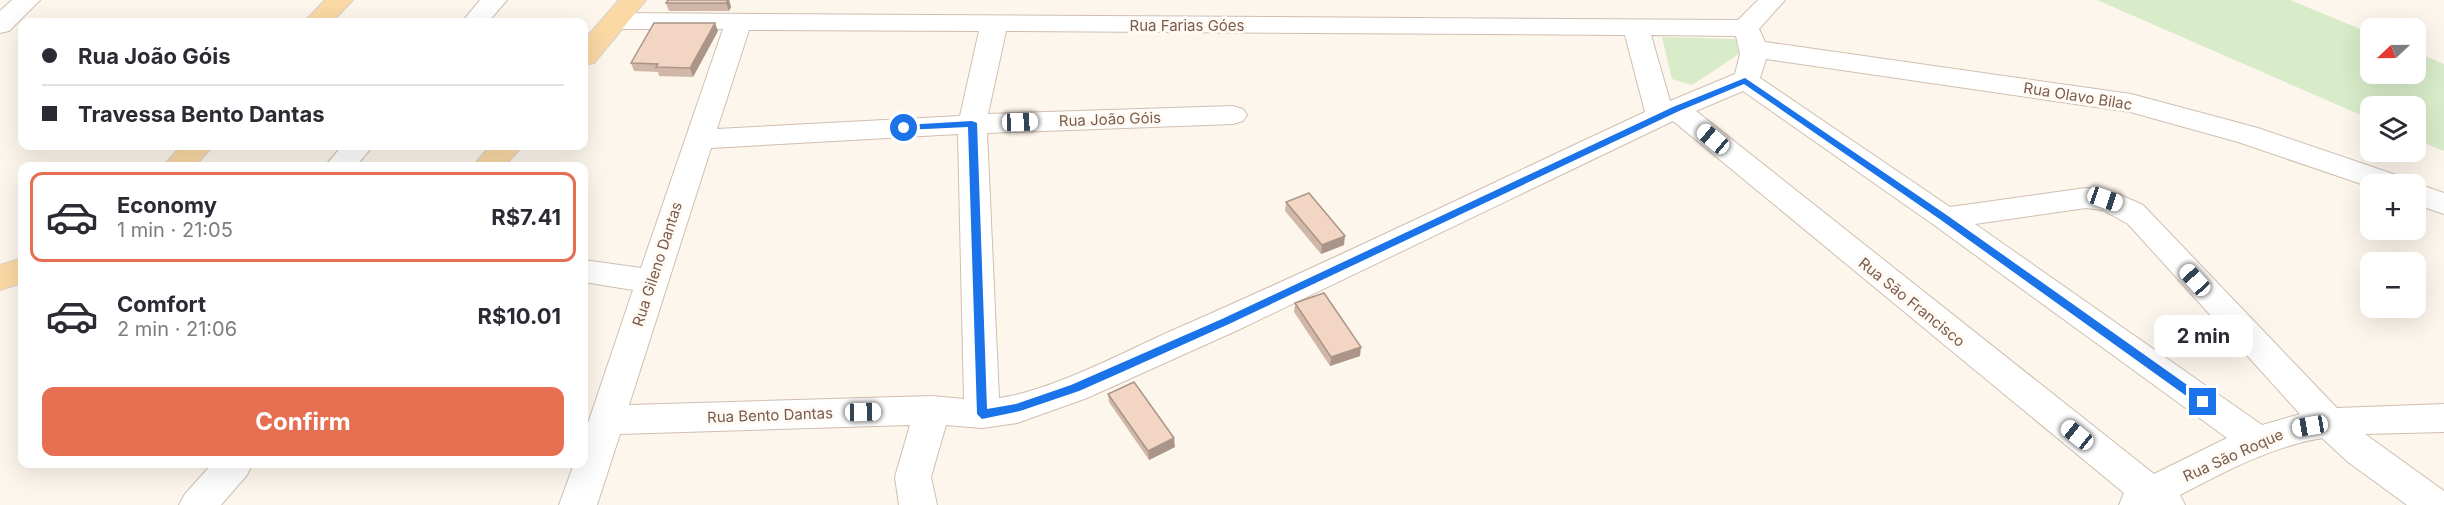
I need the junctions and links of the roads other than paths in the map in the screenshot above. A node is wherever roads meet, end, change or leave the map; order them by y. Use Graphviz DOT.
graph roads {
  1 [pos="27,0"];
  2 [pos="340,0"];
  3 [pos="495,0"];
  4 [pos="633,0"];
  5 [pos="1017,0"];
  6 [pos="1772,0"];
  7 [pos="321,18"];
  8 [pos="478,18"];
  9 [pos="615,21"];
  10 [pos="738,22"];
  11 [pos="994,24"];
  12 [pos="1030,24"];
  13 [pos="0,25"];
  14 [pos="1636,27"];
  15 [pos="1750,38"];
  16 [pos="588,52"];
  17 [pos="1745,80"];
  18 [pos="1668,112"];
  19 [pos="1233,115"];
  20 [pos="972,123"];
  21 [pos="699,140"];
  22 [pos="194,150"];
  23 [pos="355,150"];
  24 [pos="503,150"];
  25 [pos="182,162"];
  26 [pos="343,162"];
  27 [pos="492,162"];
  28 [pos="2362,174"];
  29 [pos="2426,197"];
  30 [pos="2444,204"];
  31 [pos="1945,218"];
  32 [pos="18,271"];
  33 [pos="588,272"];
  34 [pos="0,278"];
  35 [pos="651,281"];
  36 [pos="932,410"];
  37 [pos="982,414"];
  38 [pos="2444,418"];
  39 [pos="607,420"];
  40 [pos="2329,423"];
  41 [pos="2258,441"];
  42 [pos="230,468"];
  43 [pos="2151,501"];
  44 [pos="198,505"];
  45 [pos="578,505"];
  46 [pos="918,505"];
  47 [pos="2435,505"];
  1 -- 13 [label="street"];
  2 -- 7 [label="main road"];
  3 -- 8 [label="street"];
  4 -- 9 [label="main road"];
  5 -- 12 [label="street"];
  6 -- 15 [label="street"];
  9 -- 10 [label="street, Rua Farias Góes"];
  9 -- 16 [label="main road"];
  10 -- 11 [label="street, Rua Farias Góes"];
  10 -- 21 [label="street, Rua Gileno Dantas"];
  11 -- 12 [label="street, Rua Farias Góes"];
  11 -- 20 [label="street"];
  12 -- 14 [label="street, Rua Farias Góes"];
  14 -- 15 [label="street, Rua Farias Góes"];
  14 -- 18 [label="street"];
  15 -- 17 [label="street"];
  15 -- 28 [label="street, Rua Olavo Bilac"];
  17 -- 18 [label="street, Rua Bento Dantas"];
  17 -- 31 [label="street"];
  18 -- 37 [label="street, Rua Bento Dantas"];
  18 -- 43 [label="street, Rua São Francisco"];
  19 -- 20 [label="street, Rua João Góis"];
  20 -- 21 [label="street, Rua João Góis"];
  20 -- 37 [label="street"];
  21 -- 35 [label="street, Rua Gileno Dantas"];
  22 -- 25 [label="main road"];
  23 -- 26 [label="street"];
  24 -- 27 [label="main road"];
  29 -- 30 [label="street"];
  31 -- 40 [label="street"];
  31 -- 41 [label="street"];
  32 -- 34 [label="main road"];
  33 -- 35 [label="street"];
  35 -- 39 [label="street, Rua Gileno Dantas"];
  36 -- 37 [label="street, Rua Bento Dantas"];
  36 -- 39 [label="street, Rua Bento Dantas"];
  36 -- 46 [label="street"];
  38 -- 40 [label="street, Rua São Roque"];
  39 -- 45 [label="street, Rua Gileno Dantas"];
  40 -- 41 [label="street, Rua São Roque"];
  40 -- 47 [label="street"];
  41 -- 43 [label="street, Rua São Roque"];
  42 -- 44 [label="street"];
}
